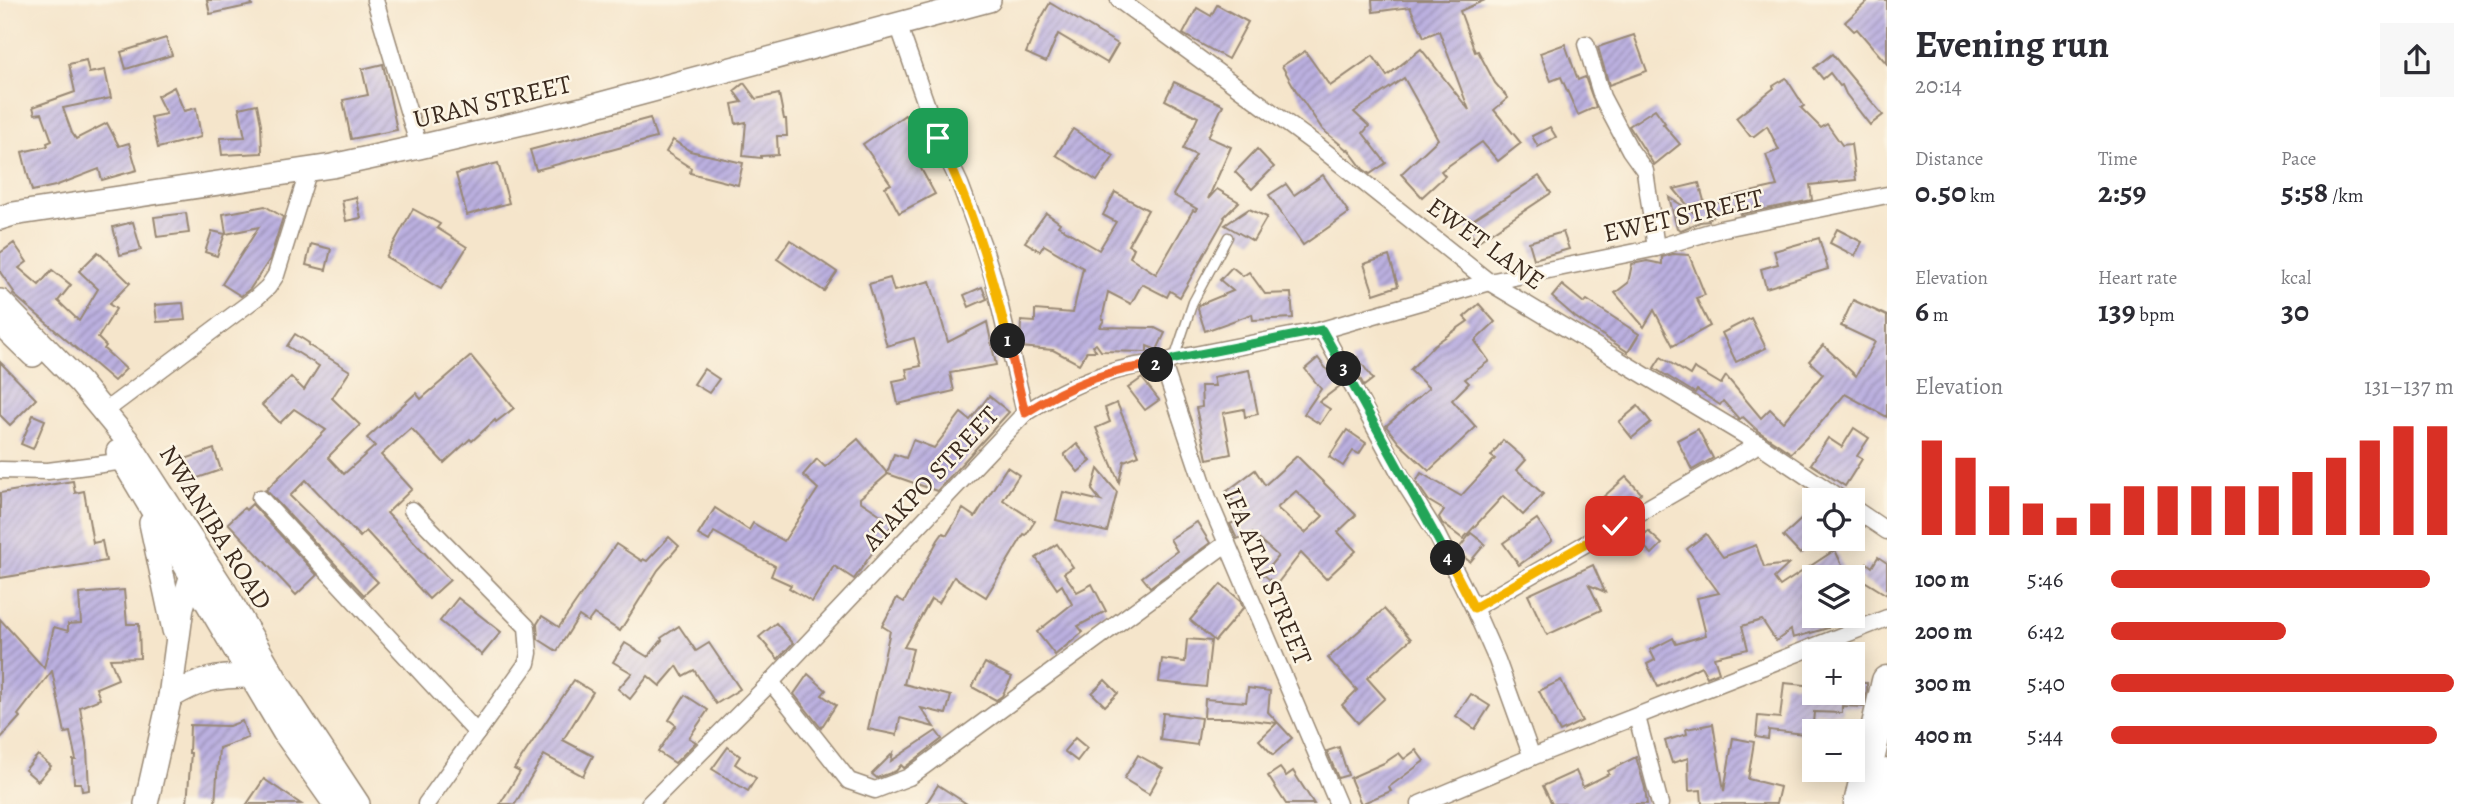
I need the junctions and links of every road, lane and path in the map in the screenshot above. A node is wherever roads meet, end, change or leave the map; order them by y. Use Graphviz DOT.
graph roads {
  1 [pos="375,0"];
  2 [pos="989,0"];
  3 [pos="1119,0"];
  4 [pos="898,24"];
  5 [pos="1586,44"];
  6 [pos="419,148"];
  7 [pos="309,169"];
  8 [pos="1887,195"];
  9 [pos="0,218"];
  10 [pos="1228,237"];
  11 [pos="1656,248"];
  12 [pos="1489,282"];
  13 [pos="0,301"];
  14 [pos="0,323"];
  15 [pos="1322,330"];
  16 [pos="1168,361"];
  17 [pos="105,411"];
  18 [pos="1025,413"];
  19 [pos="1759,444"];
  20 [pos="132,461"];
  21 [pos="0,470"];
  22 [pos="1824,488"];
  23 [pos="145,496"];
  24 [pos="260,498"];
  25 [pos="412,510"];
  26 [pos="1865,516"];
  27 [pos="1887,531"];
  28 [pos="1227,543"];
  29 [pos="200,552"];
  30 [pos="191,577"];
  31 [pos="1474,608"];
  32 [pos="1887,618"];
  33 [pos="177,646"];
  34 [pos="251,676"];
  35 [pos="1887,681"];
  36 [pos="771,682"];
  37 [pos="170,697"];
  38 [pos="1637,717"];
  39 [pos="477,733"];
  40 [pos="1532,757"];
  41 [pos="1887,774"];
  42 [pos="877,797"];
  43 [pos="1868,801"];
  44 [pos="144,803"];
  45 [pos="335,804"];
  46 [pos="358,804"];
  47 [pos="426,804"];
  48 [pos="649,804"];
  49 [pos="1338,804"];
  50 [pos="1420,804"];
  51 [pos="1660,804"];
  1 -- 6 [label="street"];
  2 -- 4 [label="main road, URAN STREET"];
  3 -- 12 [label="street, EWET LANE"];
  4 -- 6 [label="main road, URAN STREET"];
  4 -- 18 [label="street"];
  5 -- 11 [label="street"];
  6 -- 7 [label="main road, URAN STREET"];
  7 -- 9 [label="main road, URAN STREET"];
  7 -- 17 [label="street"];
  8 -- 11 [label="street, EWET STREET"];
  10 -- 16 [label="lane"];
  11 -- 12 [label="street, EWET STREET"];
  12 -- 15 [label="street, ATAKPO STREET"];
  12 -- 19 [label="street, EWET LANE"];
  13 -- 17 [label="main road, NWANIBA ROAD"];
  14 -- 20 [label="main road"];
  15 -- 16 [label="street, ATAKPO STREET"];
  15 -- 31 [label="street"];
  16 -- 18 [label="street, ATAKPO STREET"];
  16 -- 28 [label="street, IFA ATAI STREET"];
  17 -- 20 [label="main road, NWANIBA ROAD"];
  18 -- 36 [label="street, ATAKPO STREET"];
  19 -- 22 [label="street, EWET LANE"];
  19 -- 31 [label="street"];
  20 -- 21 [label="street"];
  20 -- 23 [label="main road"];
  20 -- 29 [label="main road, NWANIBA ROAD"];
  23 -- 30 [label="main road"];
  23 -- 33 [label="main road"];
  24 -- 39 [label="street"];
  25 -- 39 [label="street"];
  26 -- 27 [label="street"];
  28 -- 42 [label="street"];
  28 -- 49 [label="street, IFA ATAI STREET"];
  29 -- 30 [label="main road"];
  29 -- 46 [label="main road, NWANIBA ROAD"];
  30 -- 33 [label="main road"];
  30 -- 34 [label="main road"];
  31 -- 40 [label="street"];
  32 -- 38 [label="street"];
  33 -- 37 [label="main road"];
  34 -- 37 [label="main road"];
  34 -- 45 [label="main road"];
  35 -- 43 [label="highway"];
  36 -- 42 [label="street"];
  36 -- 48 [label="street, ATAKPO STREET"];
  37 -- 44 [label="main road"];
  38 -- 40 [label="street"];
  38 -- 51 [label="street"];
  39 -- 47 [label="street"];
  40 -- 50 [label="street"];
  41 -- 43 [label="highway"];
}
